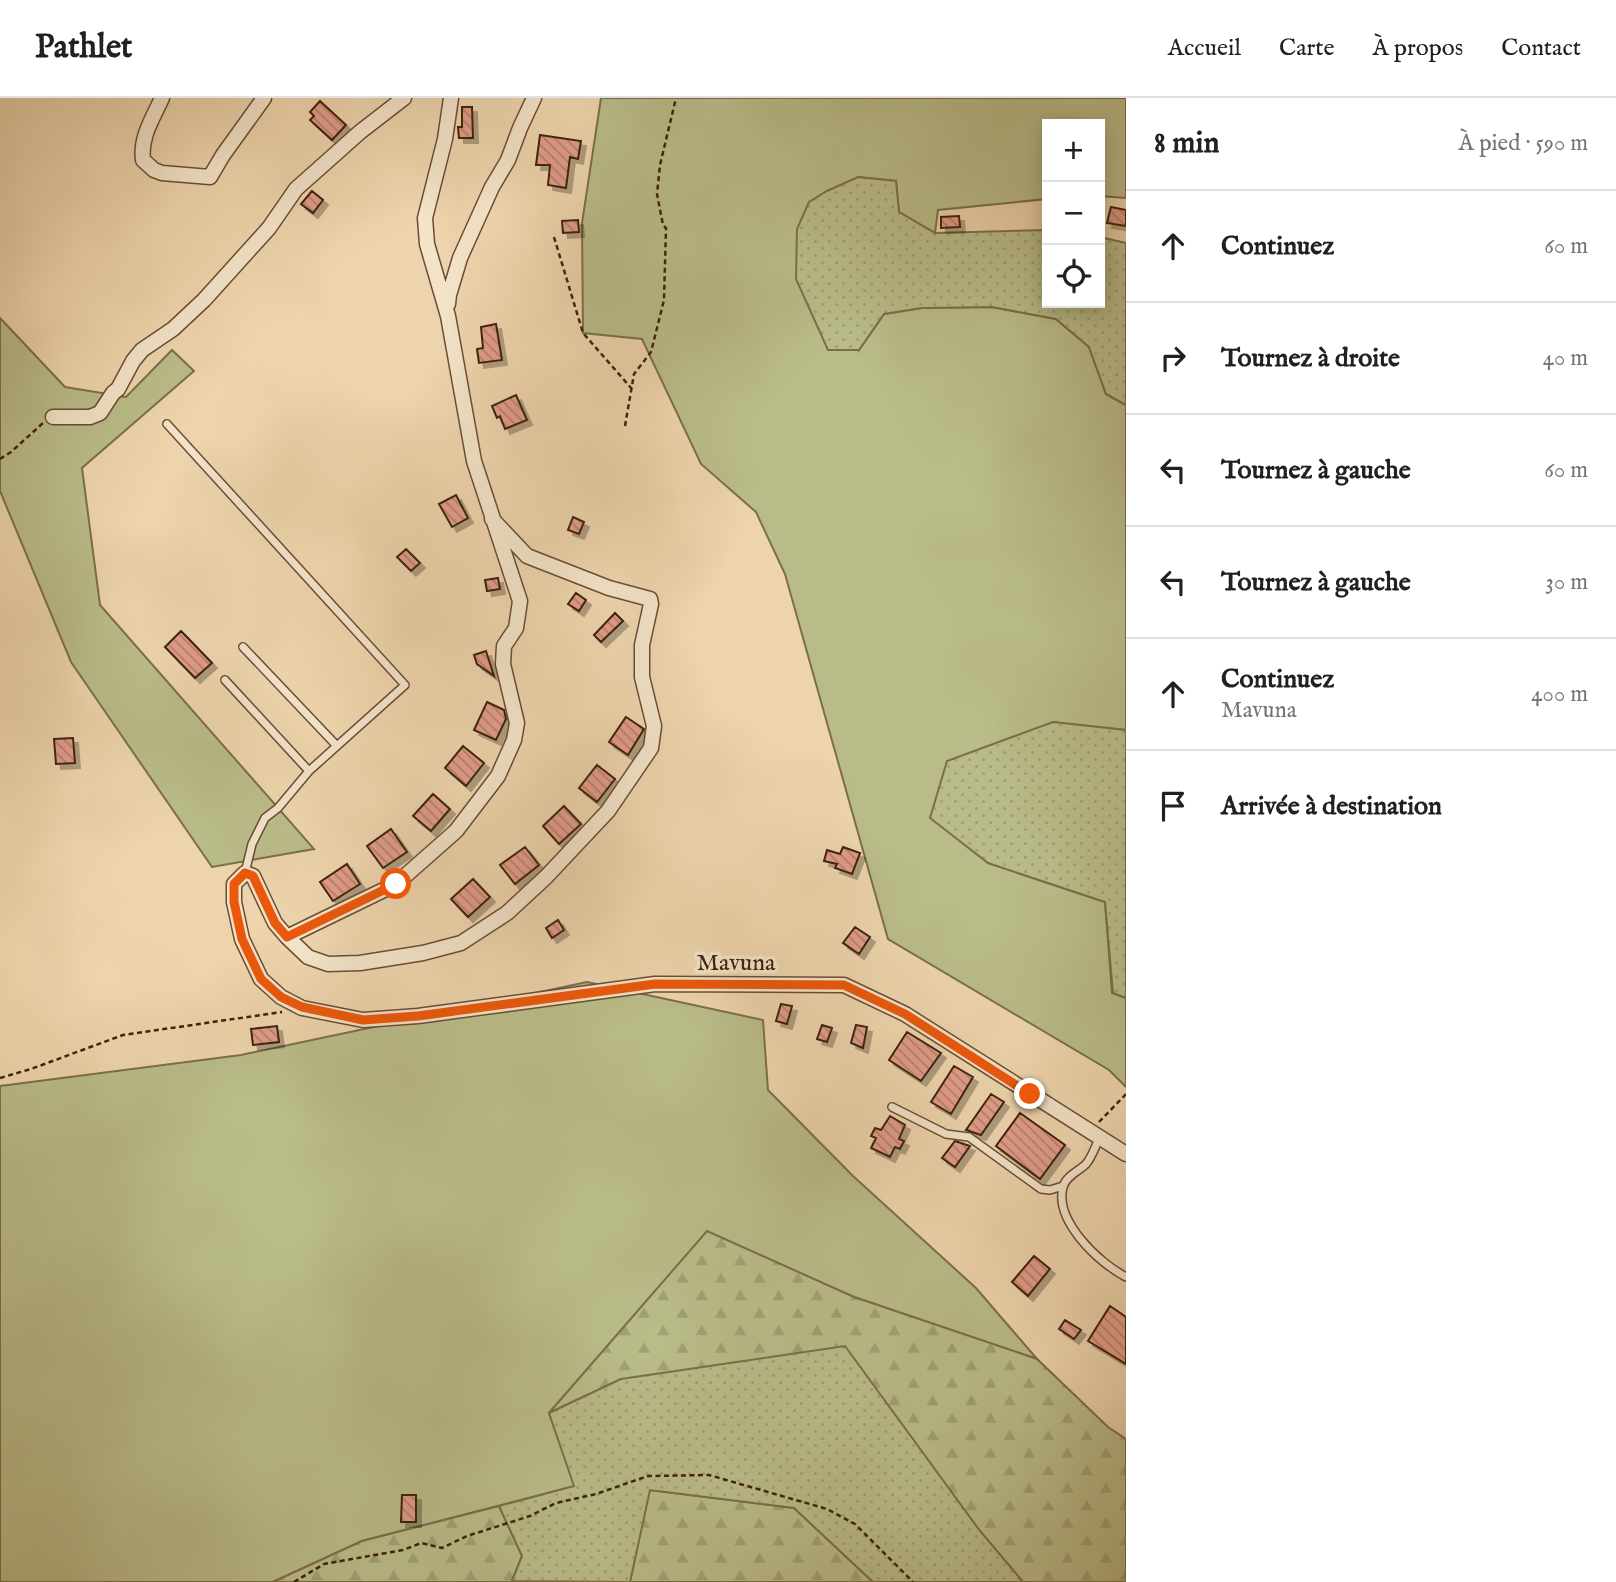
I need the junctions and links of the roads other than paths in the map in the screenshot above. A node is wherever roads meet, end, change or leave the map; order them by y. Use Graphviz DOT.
graph roads {
  1 [pos="162,98"];
  2 [pos="264,98"];
  3 [pos="404,98"];
  4 [pos="451,98"];
  5 [pos="534,98"];
  6 [pos="448,316"];
  7 [pos="53,417"];
  8 [pos="167,424"];
  9 [pos="492,519"];
  10 [pos="243,647"];
  11 [pos="225,680"];
  12 [pos="337,746"];
  13 [pos="309,771"];
  14 [pos="245,873"];
  15 [pos="287,937"];
  16 [pos="892,1107"];
  17 [pos="1094,1136"];
  18 [pos="1126,1154"];
  19 [pos="1063,1186"];
  20 [pos="1126,1277"];
  1 -- 2 [label="street"];
  3 -- 7 [label="street"];
  4 -- 6 [label="street"];
  5 -- 6 [label="street"];
  6 -- 9 [label="street"];
  8 -- 12 [label="lane"];
  9 -- 15 [label="street"];
  9 -- 15 [label="street"];
  10 -- 12 [label="lane"];
  11 -- 13 [label="lane"];
  12 -- 13 [label="lane"];
  13 -- 14 [label="lane"];
  14 -- 15 [label="street"];
  14 -- 17 [label="street, Mavuna"];
  16 -- 19 [label="lane"];
  17 -- 18 [label="street, Mavuna"];
  17 -- 19 [label="lane"];
  19 -- 20 [label="lane"];
}
